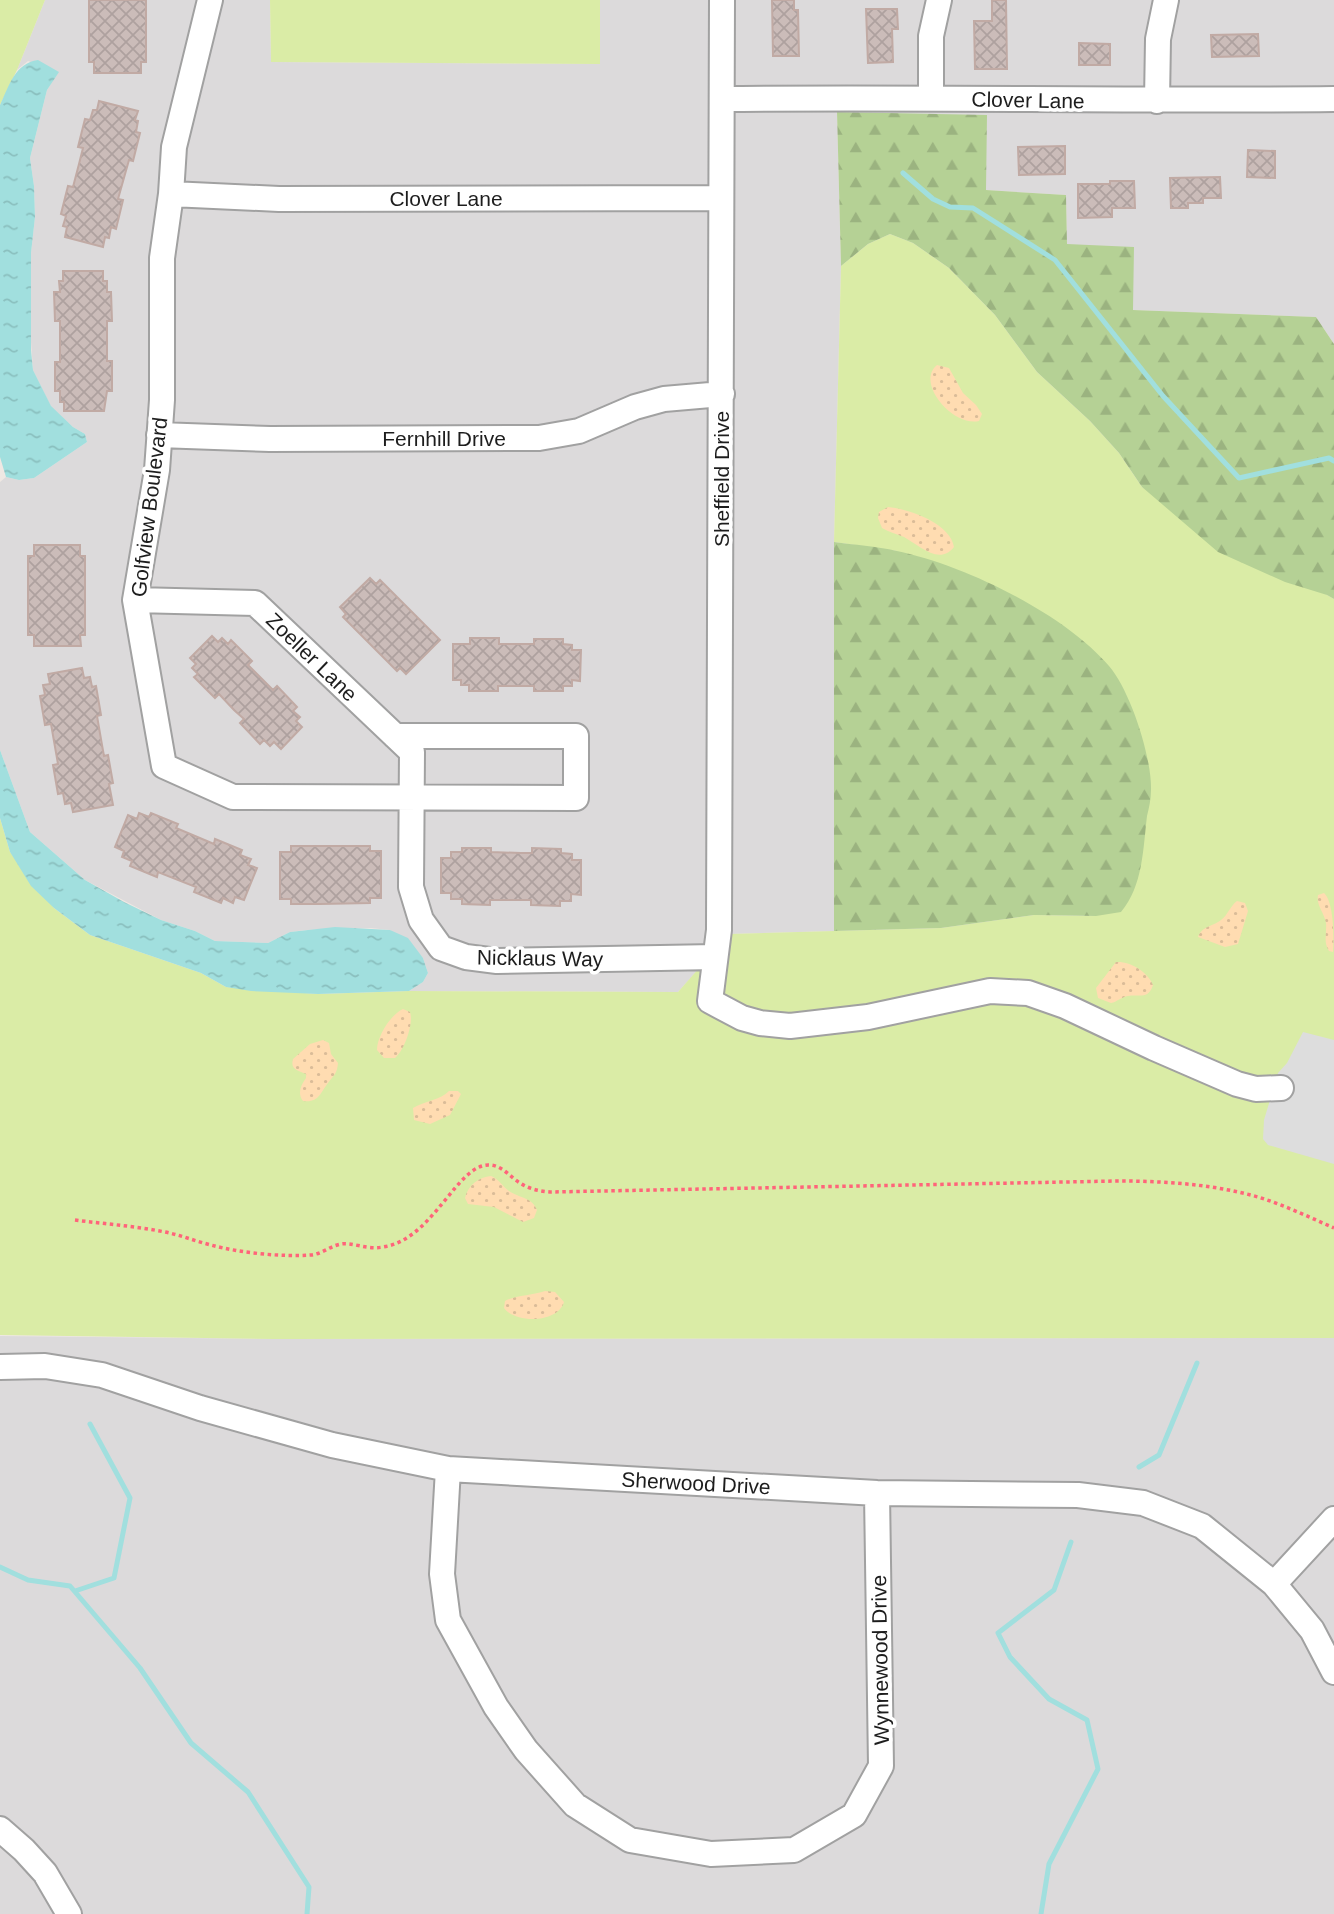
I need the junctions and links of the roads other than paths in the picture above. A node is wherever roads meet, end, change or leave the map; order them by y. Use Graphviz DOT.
graph roads {
  1 [pos="210,0"];
  2 [pos="722,0"];
  3 [pos="939,0"];
  4 [pos="1166,0"];
  5 [pos="931,98"];
  6 [pos="1334,99"];
  7 [pos="722,100"];
  8 [pos="1157,101"];
  9 [pos="171,194"];
  10 [pos="722,198"];
  11 [pos="722,394"];
  12 [pos="159,435"];
  13 [pos="135,600"];
  14 [pos="395,736"];
  15 [pos="412,798"];
  16 [pos="715,957"];
  17 [pos="1281,1088"];
  18 [pos="0,1367"];
  19 [pos="447,1469"];
  20 [pos="877,1493"];
  21 [pos="1334,1520"];
  22 [pos="1274,1584"];
  23 [pos="1334,1672"];
  24 [pos="0,1829"];
  25 [pos="69,1914"];
  1 -- 9 [label="street, Golfview Boulevard"];
  2 -- 7 [label="street, Sheffield Drive"];
  3 -- 5 [label="street"];
  4 -- 8 [label="street"];
  5 -- 7 [label="street, Clover Lane"];
  5 -- 8 [label="street, Clover Lane"];
  6 -- 8 [label="street, Clover Lane"];
  7 -- 10 [label="street, Sheffield Drive"];
  9 -- 10 [label="street, Clover Lane"];
  9 -- 12 [label="street, Golfview Boulevard"];
  10 -- 11 [label="street, Sheffield Drive"];
  11 -- 12 [label="street, Fernhill Drive"];
  11 -- 16 [label="street, Sheffield Drive"];
  12 -- 13 [label="street, Golfview Boulevard"];
  13 -- 14 [label="street, Zoeller Lane"];
  13 -- 15 [label="street, Golfview Boulevard"];
  14 -- 15 [label="street, Zoeller Lane"];
  14 -- 15 [label="street, Golfview Boulevard"];
  15 -- 16 [label="street, Nicklaus Way"];
  16 -- 17 [label="street, Sheffield Drive"];
  18 -- 19 [label="street, Sherwood Drive"];
  19 -- 20 [label="street, Sherwood Drive"];
  19 -- 20 [label="street, Wynnewood Drive"];
  20 -- 22 [label="street, Sherwood Drive"];
  21 -- 22 [label="street"];
  22 -- 23 [label="street, Sherwood Drive"];
  24 -- 25 [label="street"];
}
